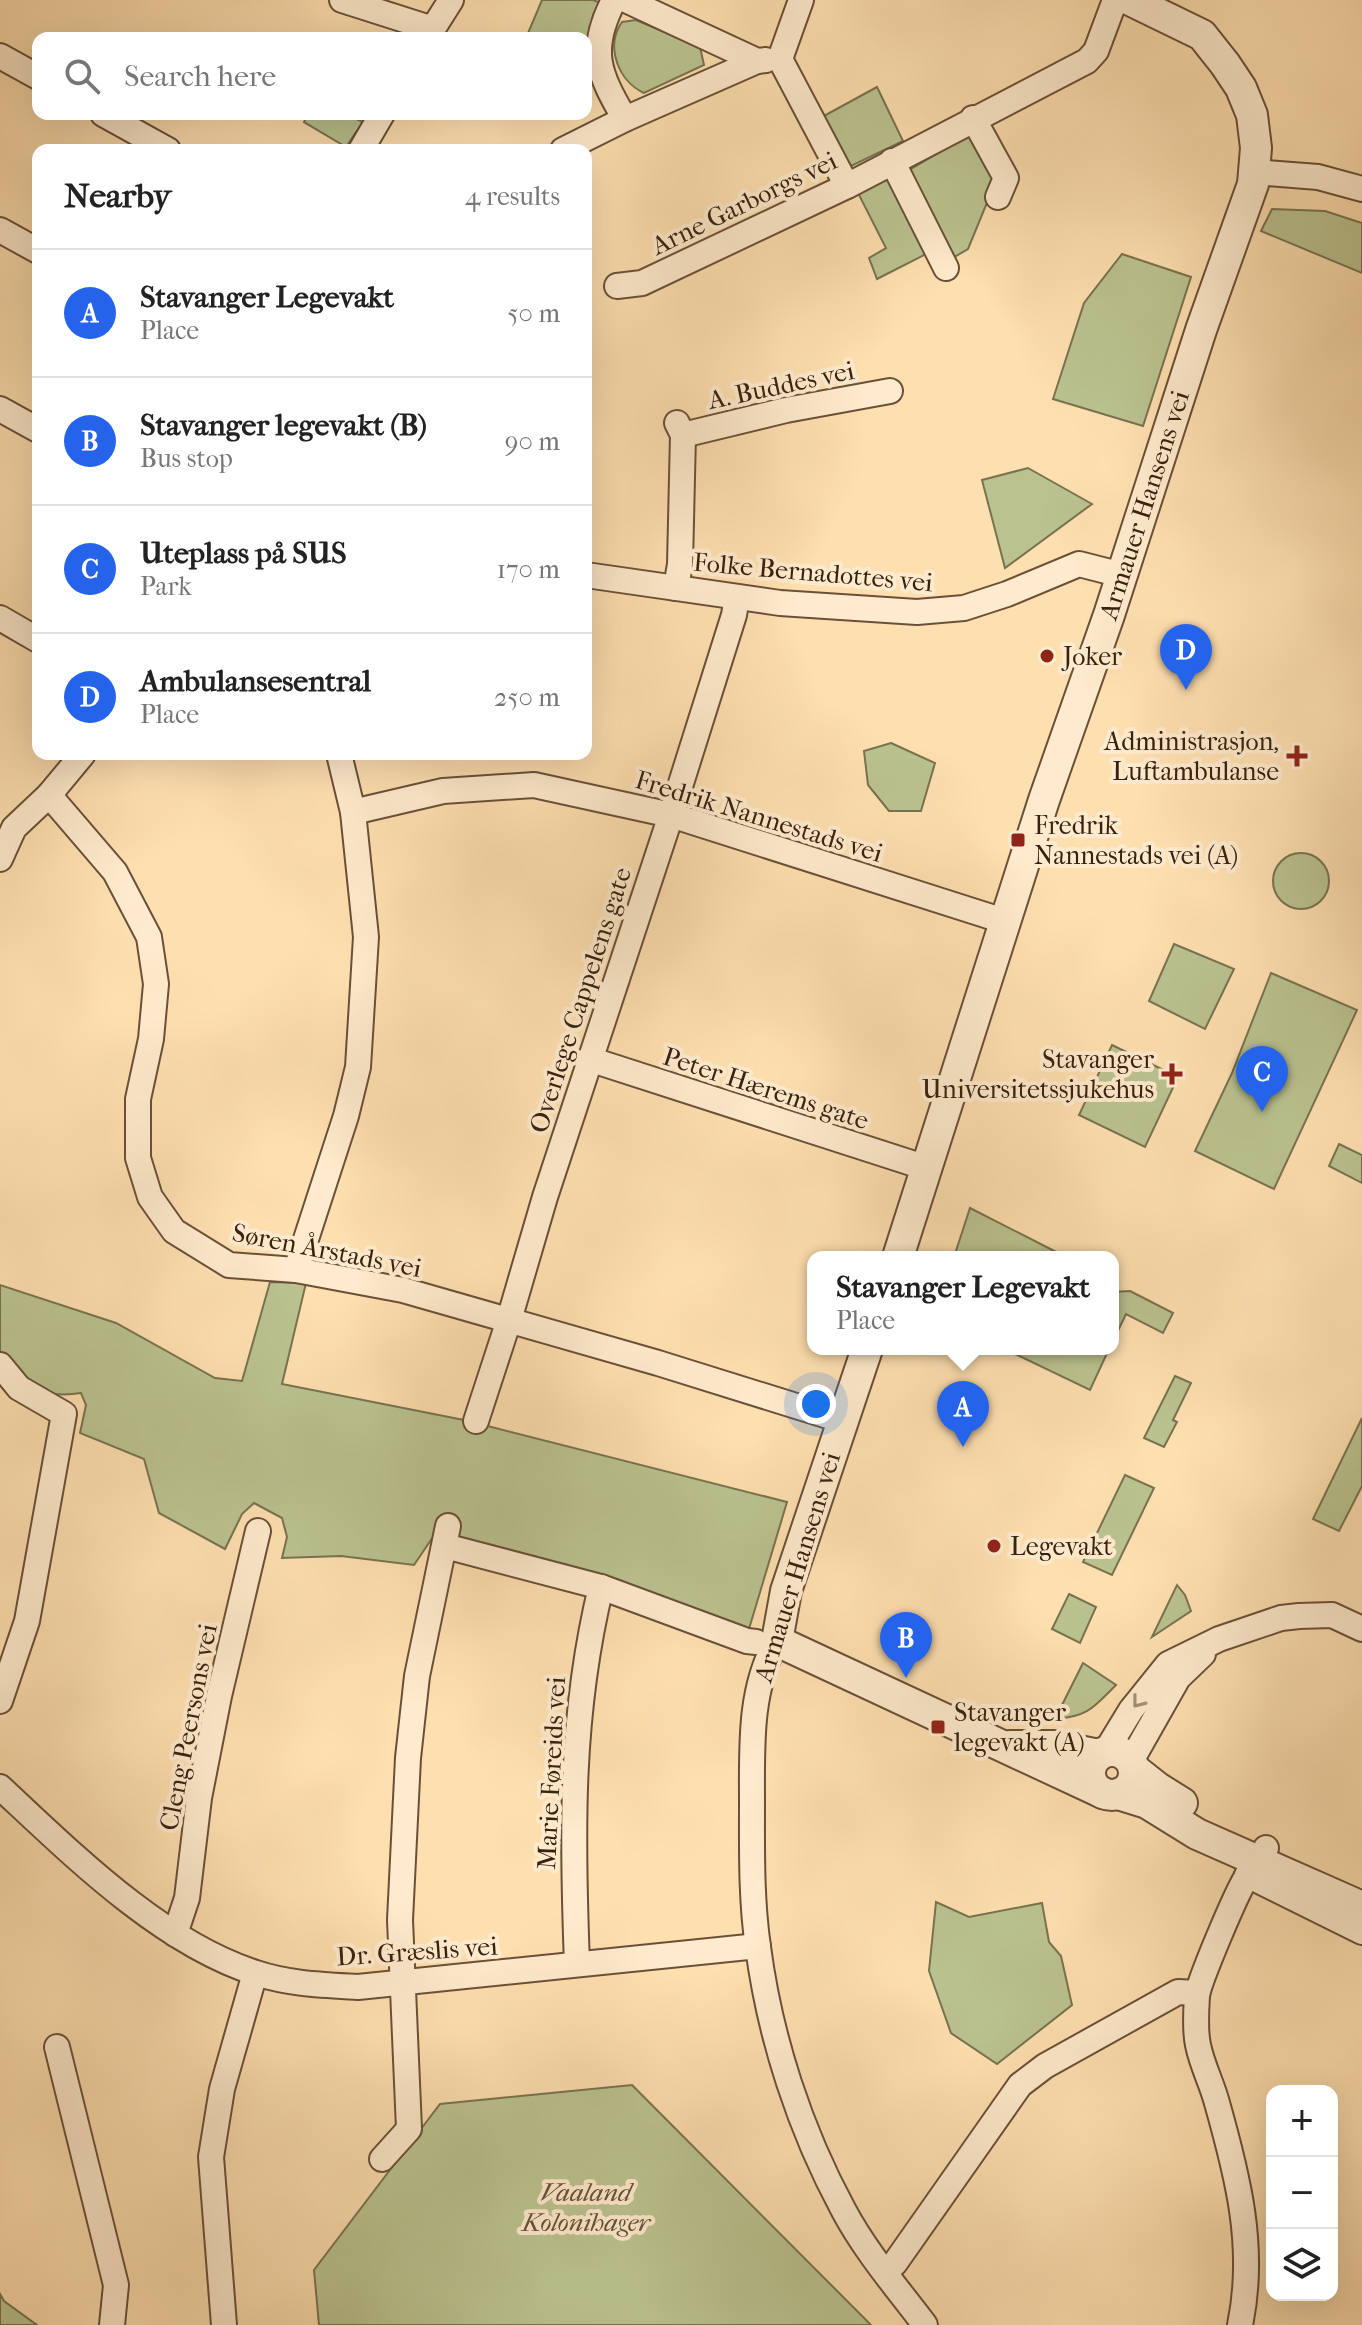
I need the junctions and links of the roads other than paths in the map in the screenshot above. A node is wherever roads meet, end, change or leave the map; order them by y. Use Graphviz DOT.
graph roads {
  1 [pos="342,0"];
  2 [pos="451,0"];
  3 [pos="614,0"];
  4 [pos="626,0"];
  5 [pos="801,0"];
  6 [pos="1115,0"];
  7 [pos="1130,0"];
  8 [pos="425,32"];
  9 [pos="431,32"];
  10 [pos="0,56"];
  11 [pos="769,60"];
  12 [pos="32,74"];
  13 [pos="973,118"];
  14 [pos="625,119"];
  15 [pos="114,120"];
  16 [pos="378,120"];
  17 [pos="157,144"];
  18 [pos="364,144"];
  19 [pos="575,144"];
  20 [pos="892,161"];
  21 [pos="1254,172"];
  22 [pos="847,186"];
  23 [pos="1362,189"];
  24 [pos="998,197"];
  25 [pos="0,230"];
  26 [pos="32,248"];
  27 [pos="946,268"];
  28 [pos="617,286"];
  29 [pos="890,391"];
  30 [pos="0,409"];
  31 [pos="32,427"];
  32 [pos="1122,575"];
  33 [pos="592,576"];
  34 [pos="676,588"];
  35 [pos="737,597"];
  36 [pos="0,618"];
  37 [pos="32,637"];
  38 [pos="78,760"];
  39 [pos="340,760"];
  40 [pos="49,795"];
  41 [pos="353,812"];
  42 [pos="671,815"];
  43 [pos="7,823"];
  44 [pos="0,859"];
  45 [pos="1004,921"];
  46 [pos="589,1059"];
  47 [pos="927,1168"];
  48 [pos="900,1251"];
  49 [pos="296,1270"];
  50 [pos="509,1320"];
  51 [pos="865,1355"];
  52 [pos="0,1365"];
  53 [pos="476,1421"];
  54 [pos="844,1421"];
  55 [pos="258,1531"];
  56 [pos="601,1587"];
  57 [pos="1362,1629"];
  58 [pos="766,1642"];
  59 [pos="0,1701"];
  60 [pos="1115,1771"];
  61 [pos="0,1787"];
  62 [pos="1258,1862"];
  63 [pos="1362,1885"];
  64 [pos="1362,1907"];
  65 [pos="1362,1932"];
  66 [pos="175,1934"];
  67 [pos="758,1946"];
  68 [pos="577,1964"];
  69 [pos="255,1973"];
  70 [pos="402,1982"];
  71 [pos="1197,1993"];
  72 [pos="57,2047"];
  73 [pos="382,2159"];
  74 [pos="885,2272"];
  75 [pos="112,2325"];
  76 [pos="224,2325"];
  77 [pos="925,2325"];
  78 [pos="1240,2325"];
  1 -- 8 [label="street"];
  2 -- 9 [label="street"];
  3 -- 14 [label="street"];
  4 -- 11 [label="street"];
  5 -- 11 [label="street"];
  6 -- 13 [label="street, Arne Garborgs vei"];
  7 -- 21 [label="street, Armauer Hansens vei"];
  10 -- 12 [label="street"];
  11 -- 14 [label="street"];
  11 -- 22 [label="street"];
  13 -- 20 [label="street, Arne Garborgs vei"];
  13 -- 24 [label="street"];
  14 -- 19 [label="street"];
  15 -- 17 [label="street"];
  16 -- 18 [label="street"];
  20 -- 22 [label="street, Arne Garborgs vei"];
  20 -- 27 [label="street"];
  21 -- 23 [label="street"];
  21 -- 32 [label="street, Armauer Hansens vei"];
  22 -- 28 [label="street, Arne Garborgs vei"];
  25 -- 26 [label="street"];
  29 -- 34 [label="street, A. Buddes vei"];
  30 -- 31 [label="street"];
  32 -- 35 [label="street, Folke Bernadottes vei"];
  32 -- 45 [label="street, Armauer Hansens vei"];
  33 -- 34 [label="street, Folke Bernadottes vei"];
  34 -- 35 [label="street, Folke Bernadottes vei"];
  35 -- 42 [label="street, Overlege Cappelens gate"];
  36 -- 37 [label="street"];
  38 -- 40 [label="street"];
  39 -- 41 [label="street"];
  40 -- 43 [label="street"];
  40 -- 49 [label="street, Søren Årstads vei"];
  41 -- 42 [label="street, Fredrik Nannestads vei"];
  41 -- 49 [label="street"];
  42 -- 45 [label="street, Fredrik Nannestads vei"];
  42 -- 46 [label="street, Overlege Cappelens gate"];
  43 -- 44 [label="street"];
  45 -- 47 [label="street, Armauer Hansens vei"];
  46 -- 47 [label="street, Peter Hærems gate"];
  46 -- 50 [label="street, Overlege Cappelens gate"];
  47 -- 48 [label="street, Armauer Hansens vei"];
  49 -- 50 [label="street, Søren Årstads vei"];
  50 -- 53 [label="street, Overlege Cappelens gate"];
  50 -- 54 [label="street, Søren Årstads vei"];
  51 -- 54 [label="street, Armauer Hansens vei"];
  52 -- 59 [label="street"];
  54 -- 58 [label="street, Armauer Hansens vei"];
  55 -- 66 [label="street, Cleng Peersons vei"];
  56 -- 58 [label="street"];
  56 -- 68 [label="street, Marie Føreids vei"];
  56 -- 70 [label="street"];
  57 -- 60 [label="street"];
  58 -- 60 [label="street"];
  58 -- 67 [label="street, Armauer Hansens vei"];
  60 -- 62 [label="street"];
  61 -- 66 [label="street, Dr. Græslis vei"];
  62 -- 63 [label="street"];
  62 -- 64 [label="street"];
  62 -- 65 [label="street"];
  62 -- 71 [label="street"];
  66 -- 69 [label="street, Dr. Græslis vei"];
  67 -- 68 [label="street, Dr. Græslis vei"];
  67 -- 74 [label="street, Armauer Hansens vei"];
  68 -- 70 [label="street, Dr. Græslis vei"];
  69 -- 70 [label="street, Dr. Græslis vei"];
  69 -- 76 [label="street"];
  70 -- 73 [label="street"];
  71 -- 74 [label="street"];
  71 -- 78 [label="street"];
  72 -- 75 [label="street"];
  74 -- 77 [label="street, Armauer Hansens vei"];
}
